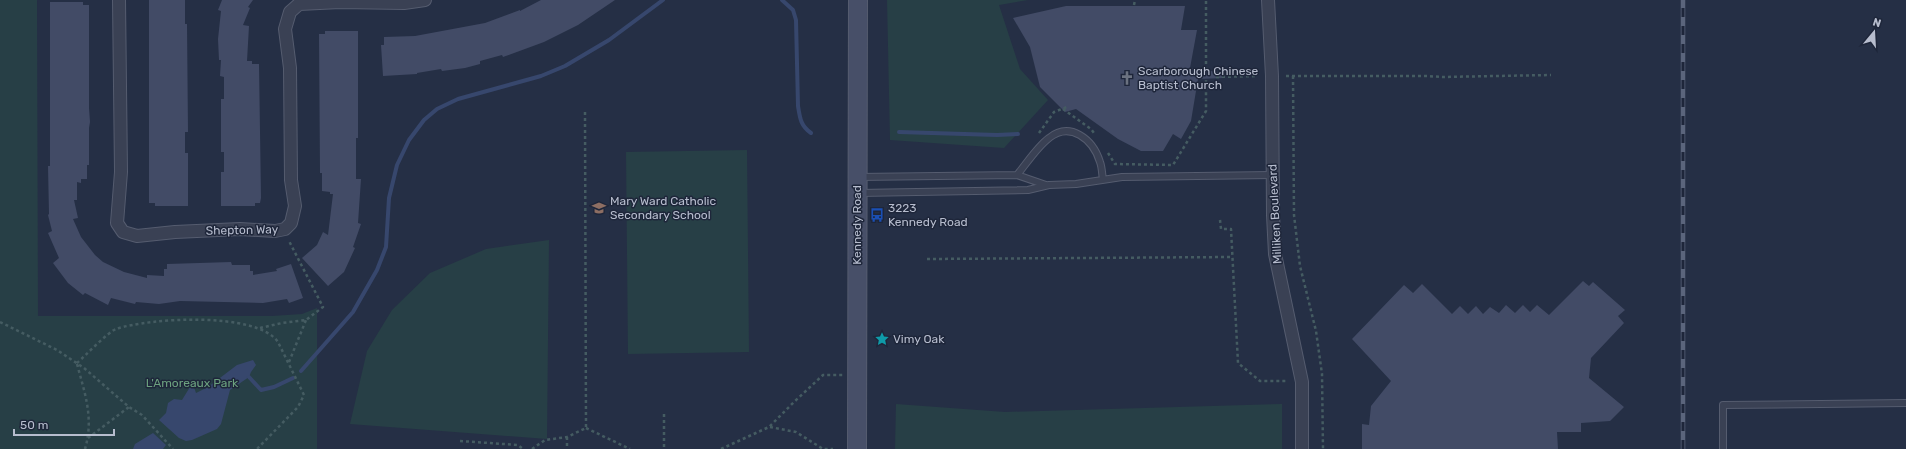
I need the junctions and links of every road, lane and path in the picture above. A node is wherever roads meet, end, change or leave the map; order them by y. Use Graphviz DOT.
graph roads {
  1 [pos="119,0"];
  2 [pos="425,0"];
  3 [pos="858,0"];
  4 [pos="1135,0"];
  5 [pos="1206,0"];
  6 [pos="1268,0"];
  7 [pos="1134,5"];
  8 [pos="1206,70"];
  9 [pos="1551,75"];
  10 [pos="1258,76"];
  11 [pos="1286,76"];
  12 [pos="1293,76"];
  13 [pos="1216,77"];
  14 [pos="1206,79"];
  15 [pos="1067,107"];
  16 [pos="1063,108"];
  17 [pos="585,112"];
  18 [pos="1038,135"];
  19 [pos="1095,135"];
  20 [pos="1107,152"];
  21 [pos="1017,175"];
  22 [pos="1272,175"];
  23 [pos="1103,180"];
  24 [pos="858,185"];
  25 [pos="1049,185"];
  26 [pos="1220,220"];
  27 [pos="289,241"];
  28 [pos="1233,257"];
  29 [pos="927,259"];
  30 [pos="306,320"];
  31 [pos="0,322"];
  32 [pos="260,328"];
  33 [pos="289,362"];
  34 [pos="77,364"];
  35 [pos="857,375"];
  36 [pos="1287,381"];
  37 [pos="1906,404"];
  38 [pos="129,407"];
  39 [pos="664,414"];
  40 [pos="769,427"];
  41 [pos="586,428"];
  42 [pos="567,437"];
  43 [pos="88,438"];
  44 [pos="460,441"];
  45 [pos="85,449"];
  46 [pos="173,449"];
  47 [pos="257,449"];
  48 [pos="523,449"];
  49 [pos="532,449"];
  50 [pos="567,449"];
  51 [pos="630,449"];
  52 [pos="664,449"];
  53 [pos="721,449"];
  54 [pos="823,449"];
  55 [pos="833,449"];
  56 [pos="857,449"];
  57 [pos="1302,449"];
  58 [pos="1323,449"];
  59 [pos="1723,449"];
  1 -- 2 [label="street, Shepton Way"];
  3 -- 24 [label="main road, Kennedy Road"];
  4 -- 7 [label="path"];
  5 -- 8 [label="path"];
  6 -- 22 [label="street, Milliken Boulevard"];
  9 -- 12 [label="path"];
  10 -- 13 [label="path"];
  11 -- 12 [label="path"];
  12 -- 58 [label="path"];
  14 -- 20 [label="path"];
  15 -- 16 [label="path"];
  16 -- 18 [label="path"];
  16 -- 19 [label="path"];
  17 -- 41 [label="path"];
  21 -- 23 [label="lane"];
  21 -- 24 [label="lane"];
  21 -- 25 [label="lane"];
  22 -- 23 [label="lane"];
  22 -- 57 [label="street, Milliken Boulevard"];
  23 -- 25 [label="lane"];
  24 -- 25 [label="lane"];
  24 -- 35 [label="main road, Kennedy Road"];
  26 -- 28 [label="path"];
  27 -- 30 [label="path"];
  28 -- 29 [label="path"];
  28 -- 36 [label="path"];
  30 -- 32 [label="path"];
  30 -- 33 [label="path"];
  31 -- 34 [label="path"];
  32 -- 33 [label="path"];
  32 -- 34 [label="path"];
  33 -- 47 [label="path"];
  34 -- 38 [label="path"];
  34 -- 43 [label="path"];
  35 -- 40 [label="path"];
  35 -- 56 [label="main road, Kennedy Road"];
  37 -- 59 [label="lane"];
  38 -- 43 [label="path"];
  38 -- 46 [label="path"];
  39 -- 52 [label="path"];
  40 -- 53 [label="path"];
  40 -- 54 [label="path"];
  41 -- 42 [label="path"];
  41 -- 51 [label="path"];
  42 -- 49 [label="path"];
  42 -- 50 [label="path"];
  43 -- 45 [label="path"];
  44 -- 48 [label="path"];
  54 -- 55 [label="path"];
}
